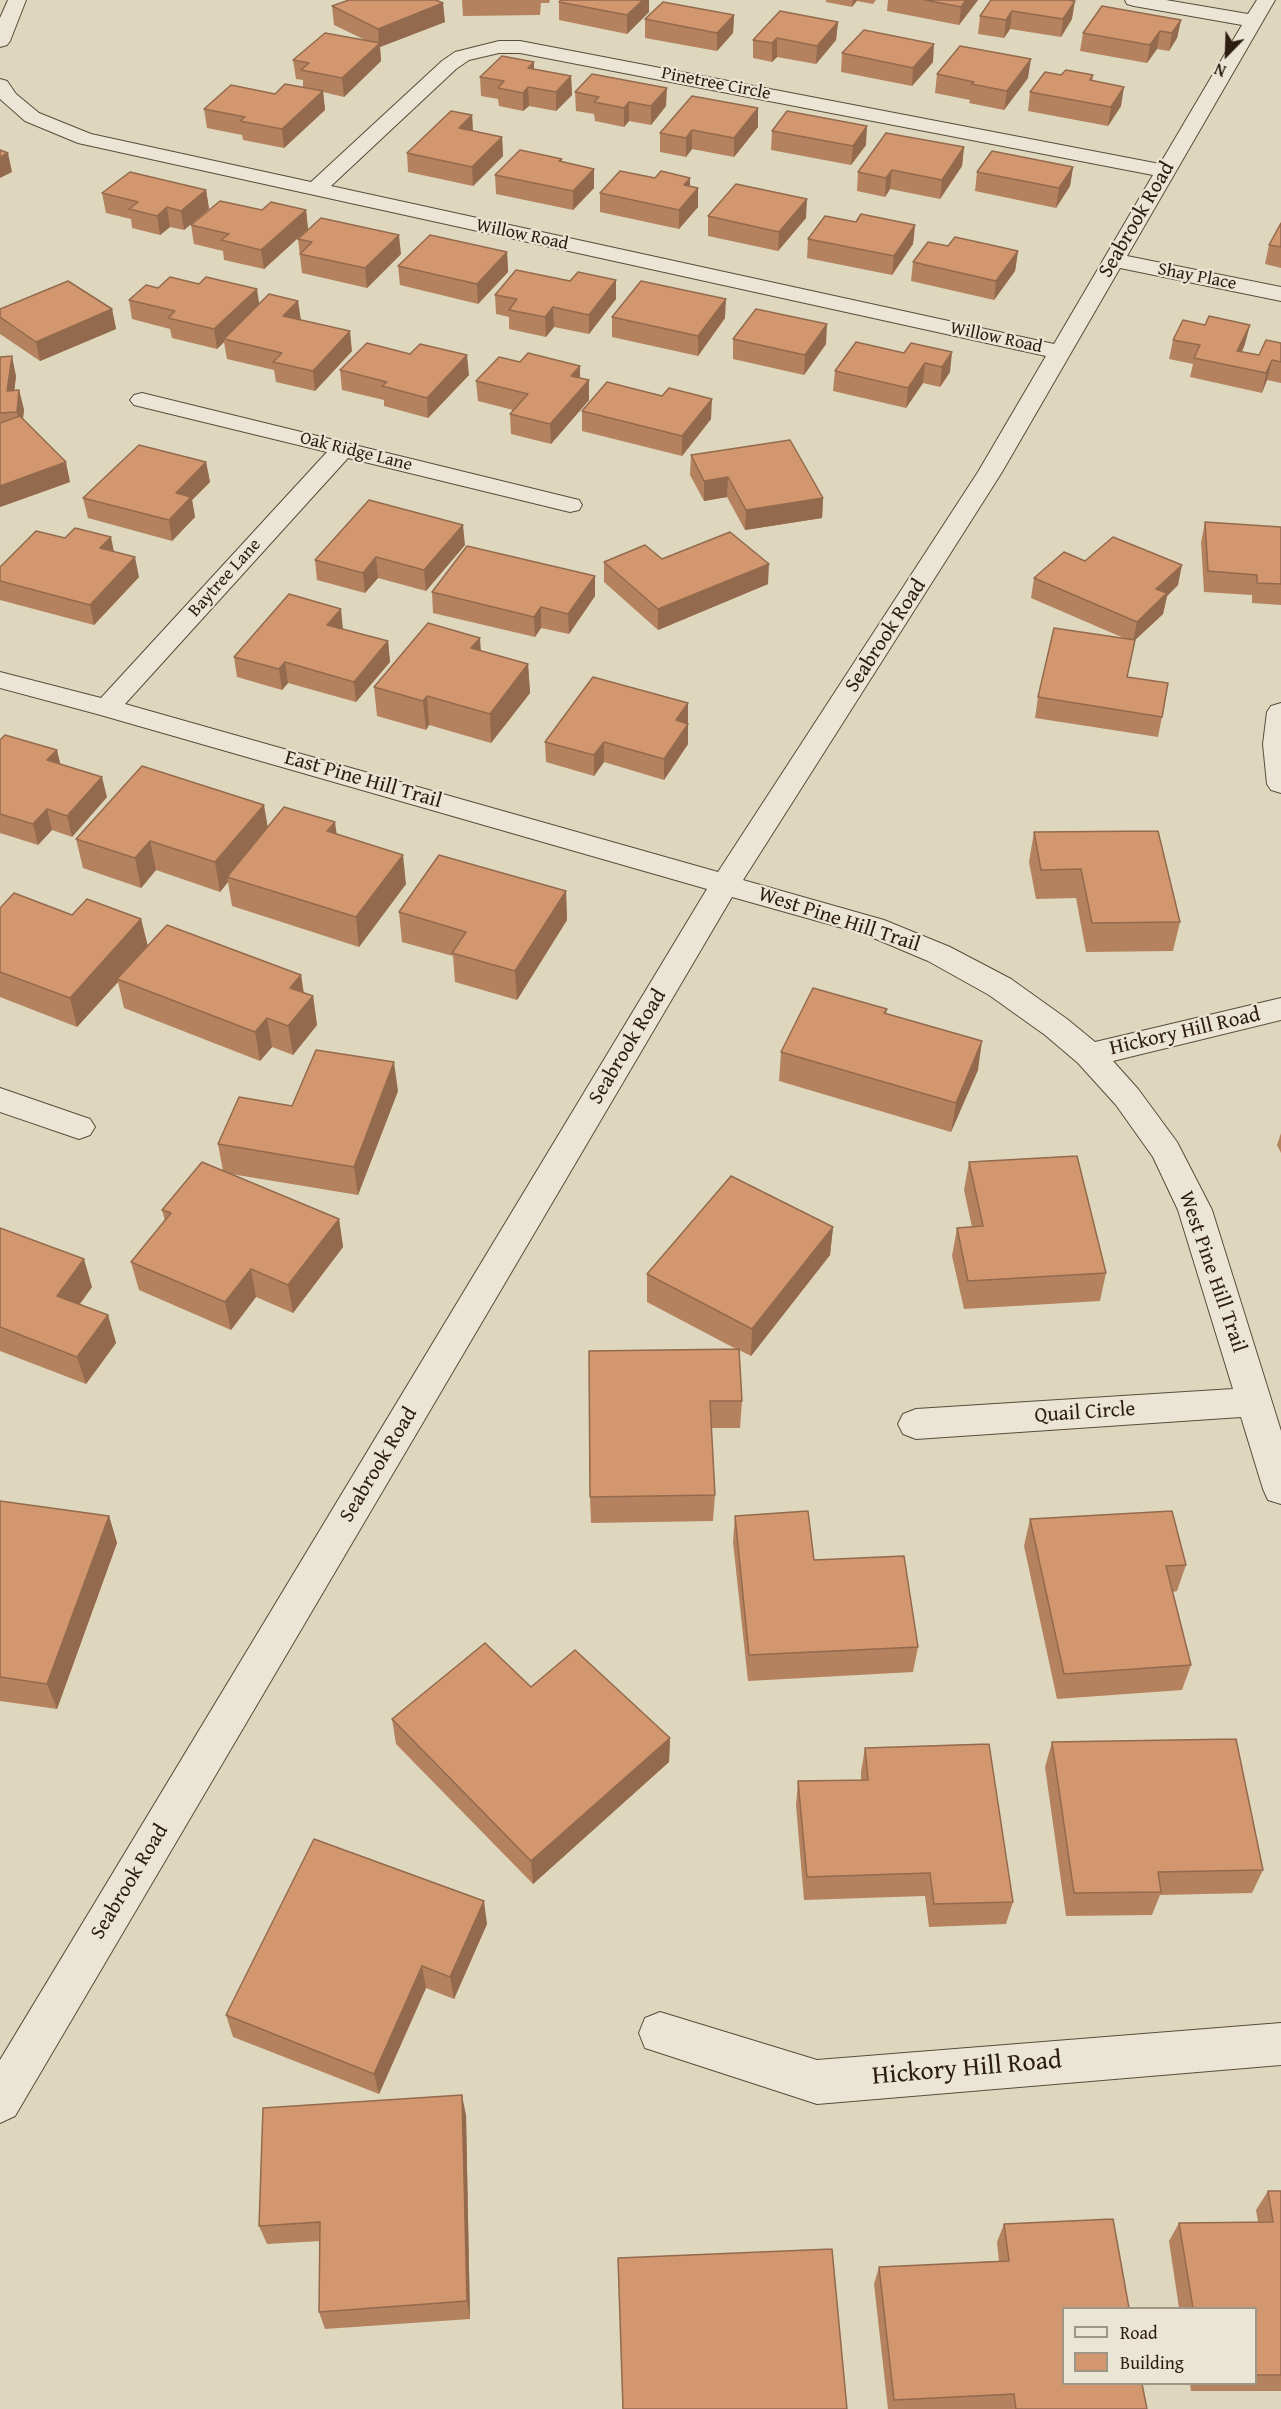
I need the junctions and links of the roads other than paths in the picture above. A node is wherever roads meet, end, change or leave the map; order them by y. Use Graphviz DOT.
graph roads {
  1 [pos="17,0"];
  2 [pos="1134,0"];
  3 [pos="1260,11"];
  4 [pos="0,41"];
  5 [pos="0,85"];
  6 [pos="1166,171"];
  7 [pos="315,190"];
  8 [pos="1114,260"];
  9 [pos="1281,294"];
  10 [pos="1060,352"];
  11 [pos="142,400"];
  12 [pos="343,449"];
  13 [pos="570,505"];
  14 [pos="0,680"];
  15 [pos="107,708"];
  16 [pos="1281,712"];
  17 [pos="1281,784"];
  18 [pos="725,884"];
  19 [pos="1281,1010"];
  20 [pos="1089,1055"];
  21 [pos="0,1100"];
  22 [pos="79,1127"];
  23 [pos="1254,1402"];
  24 [pos="916,1424"];
  25 [pos="1281,1489"];
  26 [pos="660,2033"];
  27 [pos="1281,2044"];
  28 [pos="0,2101"];
  1 -- 4 [label="street"];
  2 -- 3 [label="street"];
  3 -- 6 [label="street, Seabrook Road"];
  5 -- 7 [label="street, Willow Road"];
  6 -- 7 [label="street, Pinetree Circle"];
  6 -- 8 [label="street, Seabrook Road"];
  7 -- 10 [label="street, Willow Road"];
  8 -- 9 [label="street, Shay Place"];
  8 -- 10 [label="street, Seabrook Road"];
  10 -- 18 [label="street, Seabrook Road"];
  11 -- 12 [label="street, Oak Ridge Lane"];
  12 -- 13 [label="street, Oak Ridge Lane"];
  12 -- 15 [label="street, Baytree Lane"];
  14 -- 15 [label="street, East Pine Hill Trail"];
  15 -- 18 [label="street, East Pine Hill Trail"];
  16 -- 17 [label="street"];
  18 -- 20 [label="street, West Pine Hill Trail"];
  18 -- 28 [label="street, Seabrook Road"];
  19 -- 20 [label="street, Hickory Hill Road"];
  20 -- 23 [label="street, West Pine Hill Trail"];
  21 -- 22 [label="street"];
  23 -- 24 [label="street, Quail Circle"];
  23 -- 25 [label="street, West Pine Hill Trail"];
  26 -- 27 [label="street, Hickory Hill Road"];
}
